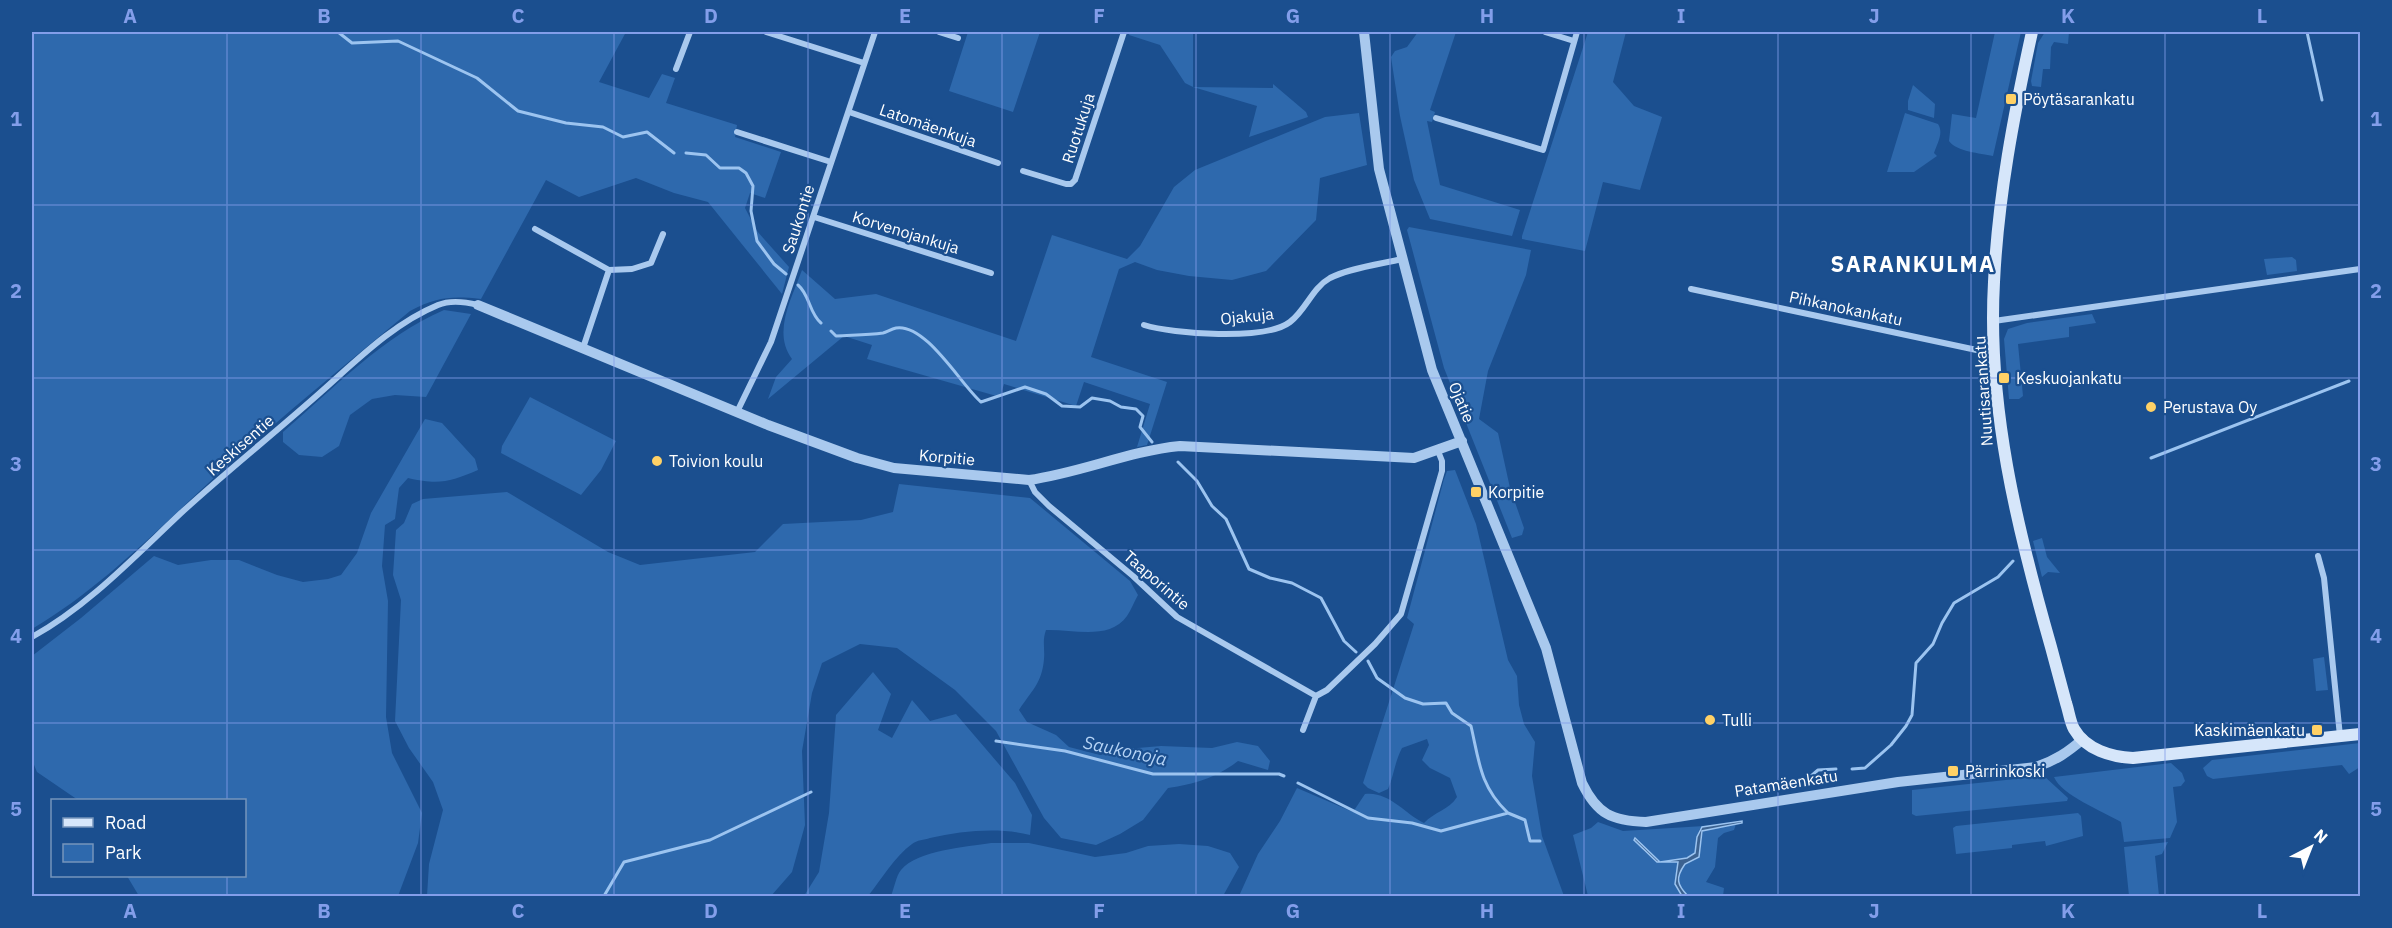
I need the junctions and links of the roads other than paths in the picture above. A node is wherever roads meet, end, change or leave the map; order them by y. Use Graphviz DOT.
graph roads {
  1 [pos="690,32"];
  2 [pos="766,32"];
  3 [pos="875,32"];
  4 [pos="939,32"];
  5 [pos="1124,32"];
  6 [pos="1364,32"];
  7 [pos="1545,32"];
  8 [pos="1577,32"];
  9 [pos="2032,32"];
  10 [pos="958,38"];
  11 [pos="1574,41"];
  12 [pos="864,63"];
  13 [pos="676,69"];
  14 [pos="849,112"];
  15 [pos="1436,118"];
  16 [pos="737,132"];
  17 [pos="831,162"];
  18 [pos="998,163"];
  19 [pos="1023,171"];
  20 [pos="814,217"];
  21 [pos="535,229"];
  22 [pos="663,234"];
  23 [pos="1402,259"];
  24 [pos="2361,269"];
  25 [pos="609,270"];
  26 [pos="991,273"];
  27 [pos="1691,289"];
  28 [pos="478,305"];
  29 [pos="1994,321"];
  30 [pos="1144,325"];
  31 [pos="583,348"];
  32 [pos="1995,352"];
  33 [pos="737,412"];
  34 [pos="1462,441"];
  35 [pos="1438,451"];
  36 [pos="1029,480"];
  37 [pos="2318,556"];
  38 [pos="32,637"];
  39 [pos="1316,696"];
  40 [pos="1303,730"];
  41 [pos="2361,734"];
  42 [pos="2340,736"];
  43 [pos="2083,739"];
  1 -- 13 [label="street"];
  2 -- 12 [label="street"];
  3 -- 12 [label="street, Saukontie"];
  4 -- 10 [label="street"];
  5 -- 19 [label="street, Ruotukuja"];
  6 -- 23 [label="street, Ojatie"];
  7 -- 11 [label="street"];
  8 -- 11 [label="street"];
  9 -- 29 [label="main road, Nuutisarankatu"];
  11 -- 15 [label="street"];
  12 -- 14 [label="street, Saukontie"];
  14 -- 17 [label="street, Saukontie"];
  14 -- 18 [label="street, Latomäenkuja"];
  16 -- 17 [label="street"];
  17 -- 20 [label="street, Saukontie"];
  20 -- 26 [label="street, Korvenojankuja"];
  20 -- 33 [label="street, Saukontie"];
  21 -- 25 [label="street"];
  22 -- 25 [label="street"];
  23 -- 30 [label="street, Ojakuja"];
  23 -- 34 [label="street, Ojatie"];
  24 -- 29 [label="street"];
  25 -- 31 [label="street"];
  27 -- 32 [label="street, Pihkanokankatu"];
  28 -- 31 [label="street, Korpitie"];
  28 -- 38 [label="street, Keskisentie"];
  29 -- 32 [label="main road, Nuutisarankatu"];
  31 -- 33 [label="street, Korpitie"];
  32 -- 43 [label="main road, Nuutisarankatu"];
  33 -- 36 [label="street, Korpitie"];
  34 -- 35 [label="street, Ojatie"];
  34 -- 43 [label="street, Patamäenkatu"];
  35 -- 36 [label="street, Korpitie"];
  35 -- 39 [label="street"];
  36 -- 39 [label="street, Taaporintie"];
  37 -- 42 [label="street"];
  39 -- 40 [label="street"];
  41 -- 42 [label="main road"];
  42 -- 43 [label="main road"];
}
